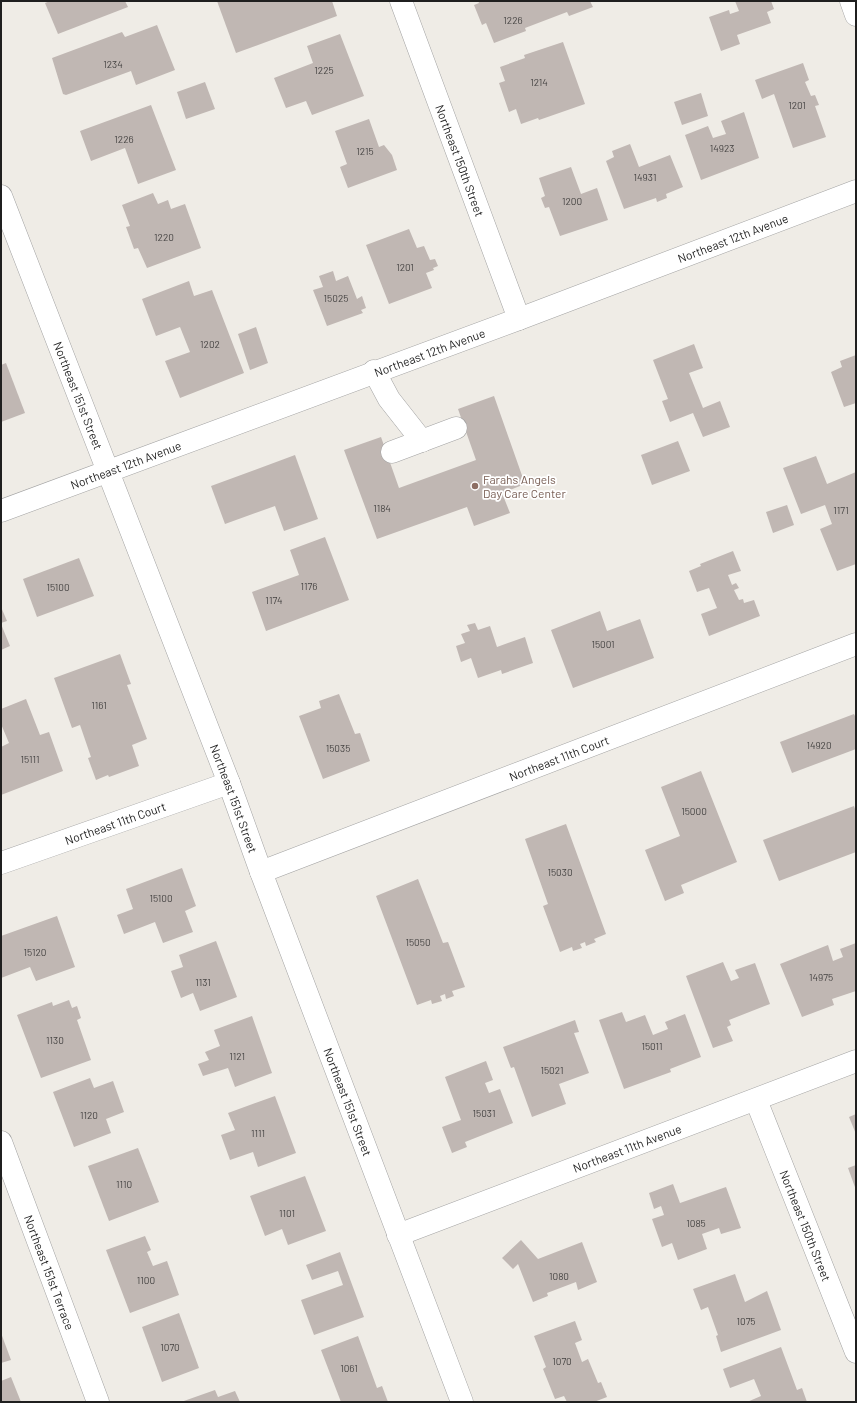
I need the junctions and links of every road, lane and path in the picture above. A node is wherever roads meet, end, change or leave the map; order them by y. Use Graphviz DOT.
graph roads {
  1 [pos="401,1"];
  2 [pos="851,1"];
  3 [pos="856,15"];
  4 [pos="856,191"];
  5 [pos="1,196"];
  6 [pos="518,319"];
  7 [pos="374,372"];
  8 [pos="456,428"];
  9 [pos="422,441"];
  10 [pos="392,452"];
  11 [pos="110,472"];
  12 [pos="1,511"];
  13 [pos="856,644"];
  14 [pos="230,783"];
  15 [pos="1,863"];
  16 [pos="261,872"];
  17 [pos="856,1062"];
  18 [pos="756,1100"];
  19 [pos="1,1142"];
  20 [pos="398,1235"];
  21 [pos="856,1352"];
  22 [pos="98,1402"];
  23 [pos="462,1402"];
  1 -- 6 [label="street, Northeast 150th Street"];
  2 -- 3 [label="street"];
  4 -- 6 [label="street, Northeast 12th Avenue"];
  5 -- 11 [label="street, Northeast 151st Street"];
  6 -- 7 [label="street, Northeast 12th Avenue"];
  7 -- 9 [label="street"];
  7 -- 11 [label="street, Northeast 12th Avenue"];
  8 -- 9 [label="street"];
  9 -- 10 [label="street"];
  11 -- 12 [label="street, Northeast 12th Avenue"];
  11 -- 14 [label="street, Northeast 151st Street"];
  13 -- 16 [label="street, Northeast 11th Court"];
  14 -- 15 [label="street, Northeast 11th Court"];
  14 -- 16 [label="street, Northeast 151st Street"];
  16 -- 20 [label="street, Northeast 151st Street"];
  17 -- 18 [label="street, Northeast 11th Avenue"];
  18 -- 20 [label="street, Northeast 11th Avenue"];
  18 -- 21 [label="street, Northeast 150th Street"];
  19 -- 22 [label="street, Northeast 151st Terrace"];
  20 -- 23 [label="street, Northeast 151st Street"];
}
